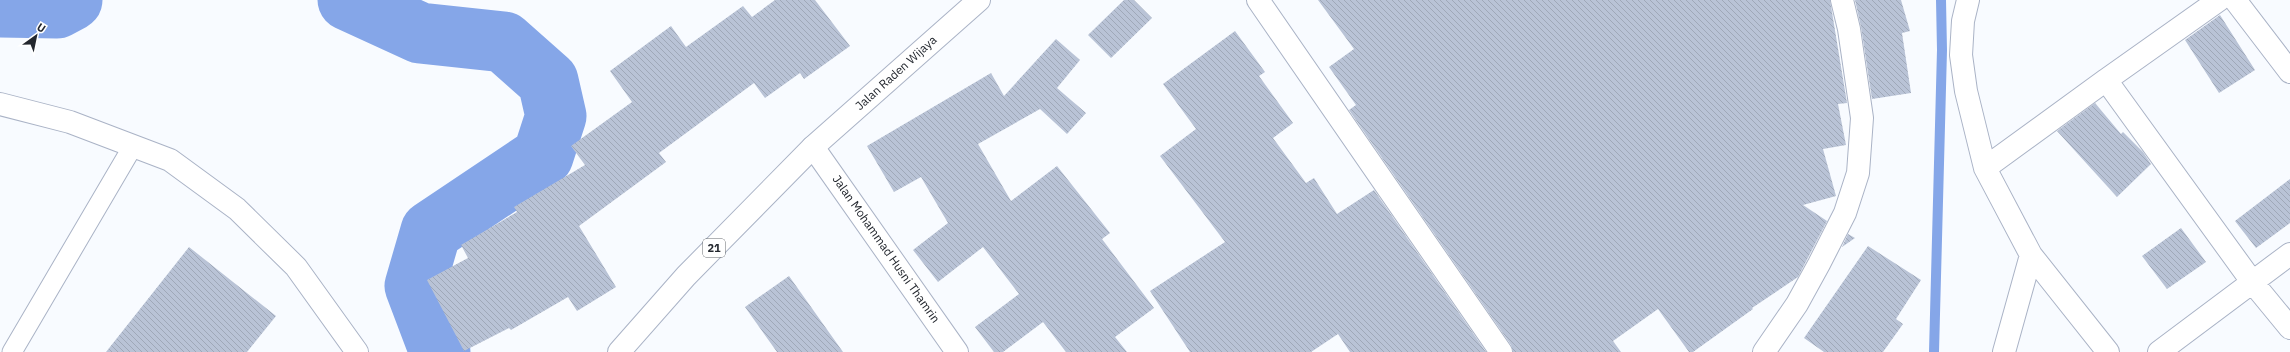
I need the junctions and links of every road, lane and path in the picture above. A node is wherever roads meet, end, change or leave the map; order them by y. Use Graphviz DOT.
graph roads {
  1 [pos="979,0"];
  2 [pos="1258,0"];
  3 [pos="1842,0"];
  4 [pos="1968,0"];
  5 [pos="2219,0"];
  6 [pos="2235,0"];
  7 [pos="2290,72"];
  8 [pos="2106,80"];
  9 [pos="0,104"];
  10 [pos="133,146"];
  11 [pos="813,147"];
  12 [pos="1985,168"];
  13 [pos="2290,254"];
  14 [pos="2031,255"];
  15 [pos="2253,283"];
  16 [pos="2290,328"];
  17 [pos="12,352"];
  18 [pos="357,352"];
  19 [pos="619,352"];
  20 [pos="957,352"];
  21 [pos="1501,352"];
  22 [pos="1764,352"];
  23 [pos="2004,352"];
  24 [pos="2108,352"];
  25 [pos="2159,352"];
  1 -- 11 [label="main road, Jalan Raden Wijaya / 21"];
  2 -- 21 [label="main road"];
  3 -- 22 [label="main road"];
  4 -- 12 [label="main road"];
  5 -- 8 [label="main road"];
  6 -- 7 [label="main road"];
  8 -- 12 [label="main road"];
  8 -- 15 [label="main road"];
  9 -- 10 [label="main road"];
  10 -- 17 [label="lane"];
  10 -- 18 [label="main road"];
  11 -- 19 [label="main road, 21"];
  11 -- 20 [label="main road, Jalan Mohammad Husni Thamrin"];
  12 -- 14 [label="main road"];
  13 -- 15 [label="main road"];
  14 -- 23 [label="main road"];
  14 -- 24 [label="main road"];
  15 -- 16 [label="main road"];
  15 -- 25 [label="main road"];
}
